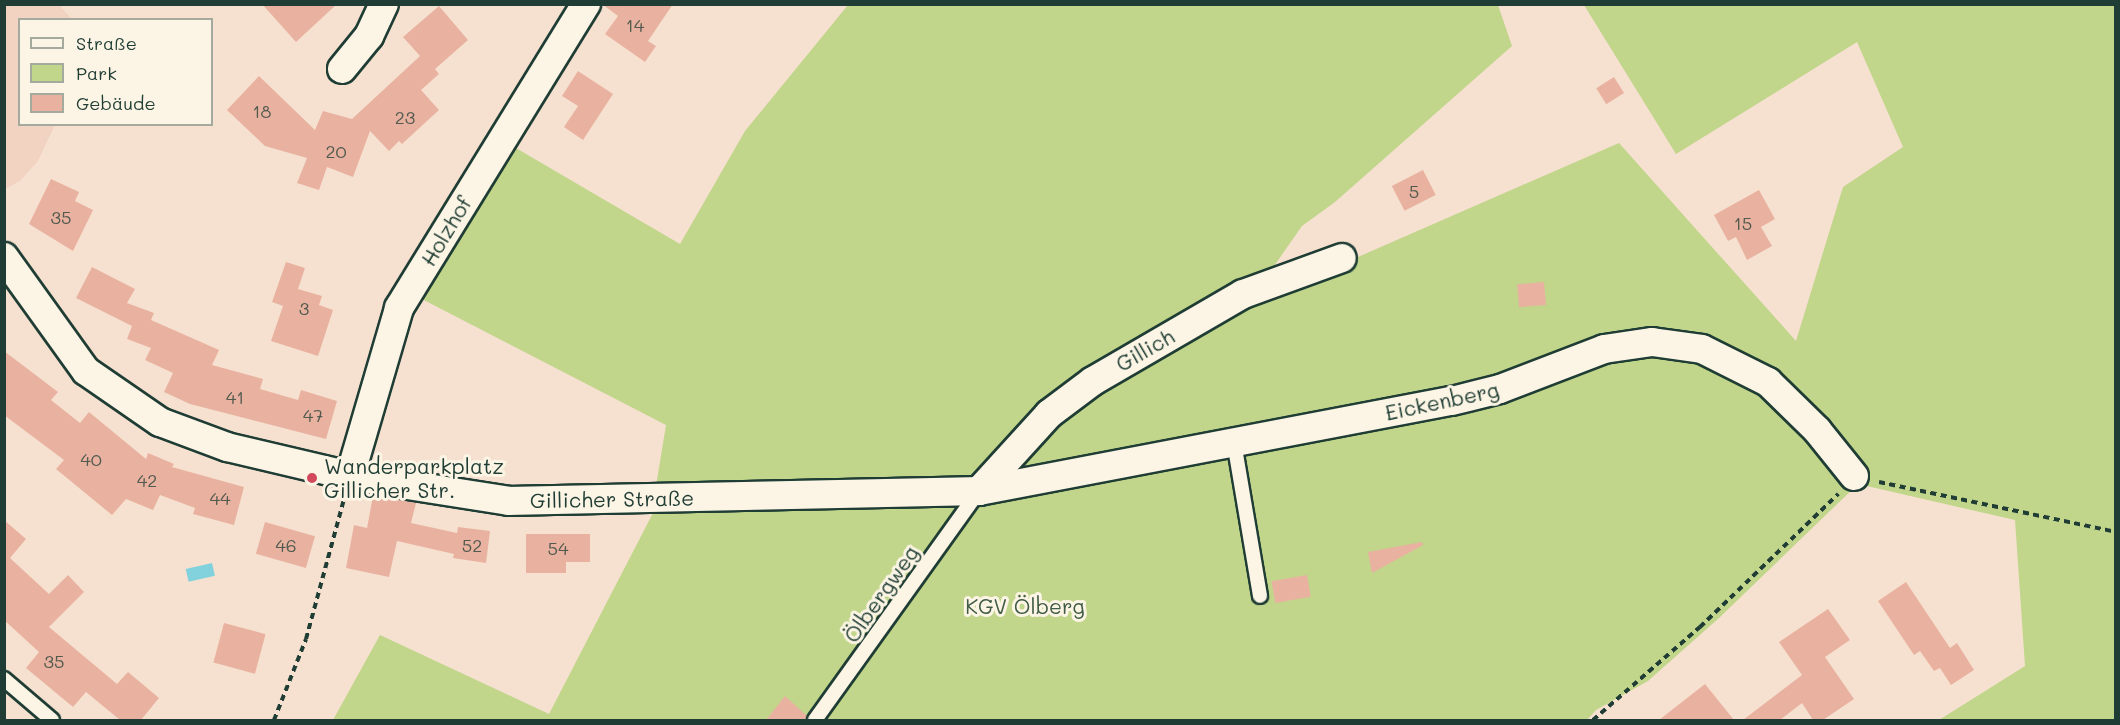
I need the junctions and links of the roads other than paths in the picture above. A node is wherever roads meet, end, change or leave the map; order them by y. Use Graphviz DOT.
graph roads {
  1 [pos="384,4"];
  2 [pos="586,4"];
  3 [pos="342,69"];
  4 [pos="4,257"];
  5 [pos="1342,258"];
  6 [pos="1234,442"];
  7 [pos="350,476"];
  8 [pos="1854,476"];
  9 [pos="980,490"];
  10 [pos="1260,596"];
  11 [pos="4,679"];
  12 [pos="52,720"];
  13 [pos="815,720"];
  1 -- 3 [label="street"];
  2 -- 7 [label="street, Holzhof"];
  4 -- 7 [label="street, Gillicher Straße"];
  5 -- 9 [label="street, Gillich"];
  6 -- 8 [label="street, Eickenberg"];
  6 -- 9 [label="street, Eickenberg"];
  6 -- 10 [label="lane"];
  7 -- 9 [label="street, Gillicher Straße"];
  9 -- 13 [label="lane, Ölbergweg"];
  11 -- 12 [label="lane"];
}
